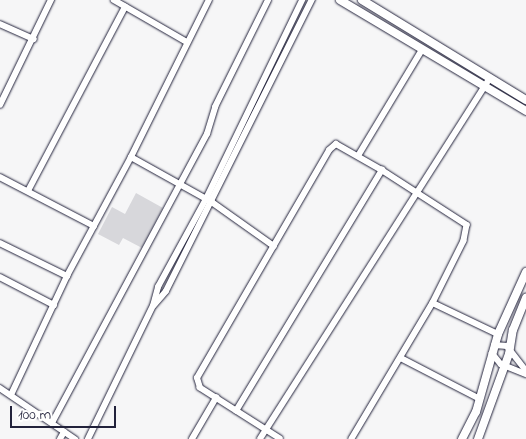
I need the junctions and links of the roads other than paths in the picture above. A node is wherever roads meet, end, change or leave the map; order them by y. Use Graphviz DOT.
graph roads {
  1 [pos="51,0"];
  2 [pos="114,0"];
  3 [pos="209,0"];
  4 [pos="268,0"];
  5 [pos="302,0"];
  6 [pos="312,0"];
  7 [pos="340,0"];
  8 [pos="362,0"];
  9 [pos="125,7"];
  10 [pos="0,24"];
  11 [pos="34,39"];
  12 [pos="187,42"];
  13 [pos="422,50"];
  14 [pos="490,78"];
  15 [pos="484,87"];
  16 [pos="526,100"];
  17 [pos="0,105"];
  18 [pos="524,110"];
  19 [pos="358,156"];
  20 [pos="131,157"];
  21 [pos="382,170"];
  22 [pos="0,177"];
  23 [pos="180,183"];
  24 [pos="28,191"];
  25 [pos="417,192"];
  26 [pos="206,199"];
  27 [pos="212,202"];
  28 [pos="94,226"];
  29 [pos="0,242"];
  30 [pos="274,246"];
  31 [pos="526,272"];
  32 [pos="67,276"];
  33 [pos="0,277"];
  34 [pos="526,297"];
  35 [pos="433,303"];
  36 [pos="54,305"];
  37 [pos="153,306"];
  38 [pos="498,334"];
  39 [pos="493,349"];
  40 [pos="510,349"];
  41 [pos="401,358"];
  42 [pos="505,365"];
  43 [pos="526,372"];
  44 [pos="0,388"];
  45 [pos="10,395"];
  46 [pos="216,398"];
  47 [pos="480,399"];
  48 [pos="236,411"];
  49 [pos="52,423"];
  50 [pos="266,429"];
  51 [pos="64,432"];
  52 [pos="60,439"];
  53 [pos="75,439"];
  54 [pos="88,439"];
  55 [pos="192,439"];
  56 [pos="260,439"];
  57 [pos="280,439"];
  58 [pos="352,439"];
  59 [pos="462,439"];
  60 [pos="478,439"];
  1 -- 11 [label="street"];
  2 -- 9 [label="street"];
  3 -- 12 [label="street"];
  4 -- 23 [label="street"];
  5 -- 26 [label="street"];
  6 -- 27 [label="street"];
  7 -- 13 [label="street"];
  8 -- 14 [label="street"];
  9 -- 12 [label="street"];
  9 -- 24 [label="street"];
  10 -- 11 [label="street"];
  11 -- 17 [label="street"];
  12 -- 20 [label="street"];
  13 -- 15 [label="street"];
  13 -- 19 [label="street"];
  14 -- 15 [label="street"];
  14 -- 16 [label="street"];
  15 -- 18 [label="street"];
  15 -- 25 [label="street"];
  16 -- 18 [label="street"];
  19 -- 21 [label="street"];
  19 -- 30 [label="street"];
  20 -- 23 [label="street"];
  20 -- 28 [label="street"];
  21 -- 25 [label="street"];
  21 -- 48 [label="street"];
  22 -- 24 [label="street"];
  23 -- 26 [label="street"];
  23 -- 49 [label="street"];
  24 -- 28 [label="street"];
  25 -- 35 [label="street"];
  25 -- 50 [label="street"];
  26 -- 27 [label="street"];
  26 -- 37 [label="street"];
  27 -- 30 [label="street"];
  27 -- 37 [label="street"];
  28 -- 32 [label="street"];
  29 -- 32 [label="street"];
  30 -- 46 [label="street"];
  31 -- 38 [label="street"];
  32 -- 36 [label="street"];
  33 -- 36 [label="street"];
  34 -- 40 [label="street"];
  35 -- 38 [label="street"];
  35 -- 41 [label="street"];
  36 -- 45 [label="street"];
  37 -- 54 [label="street"];
  38 -- 39 [label="street"];
  39 -- 40 [label="street"];
  39 -- 42 [label="street"];
  39 -- 47 [label="street"];
  40 -- 42 [label="street"];
  40 -- 43 [label="street"];
  41 -- 47 [label="street"];
  41 -- 58 [label="street"];
  42 -- 43 [label="street"];
  42 -- 60 [label="street"];
  44 -- 45 [label="street"];
  45 -- 49 [label="street"];
  46 -- 48 [label="street"];
  46 -- 55 [label="street"];
  47 -- 59 [label="street"];
  48 -- 50 [label="street"];
  49 -- 51 [label="street"];
  50 -- 56 [label="street"];
  50 -- 57 [label="street"];
  51 -- 52 [label="street"];
  51 -- 53 [label="street"];
}
